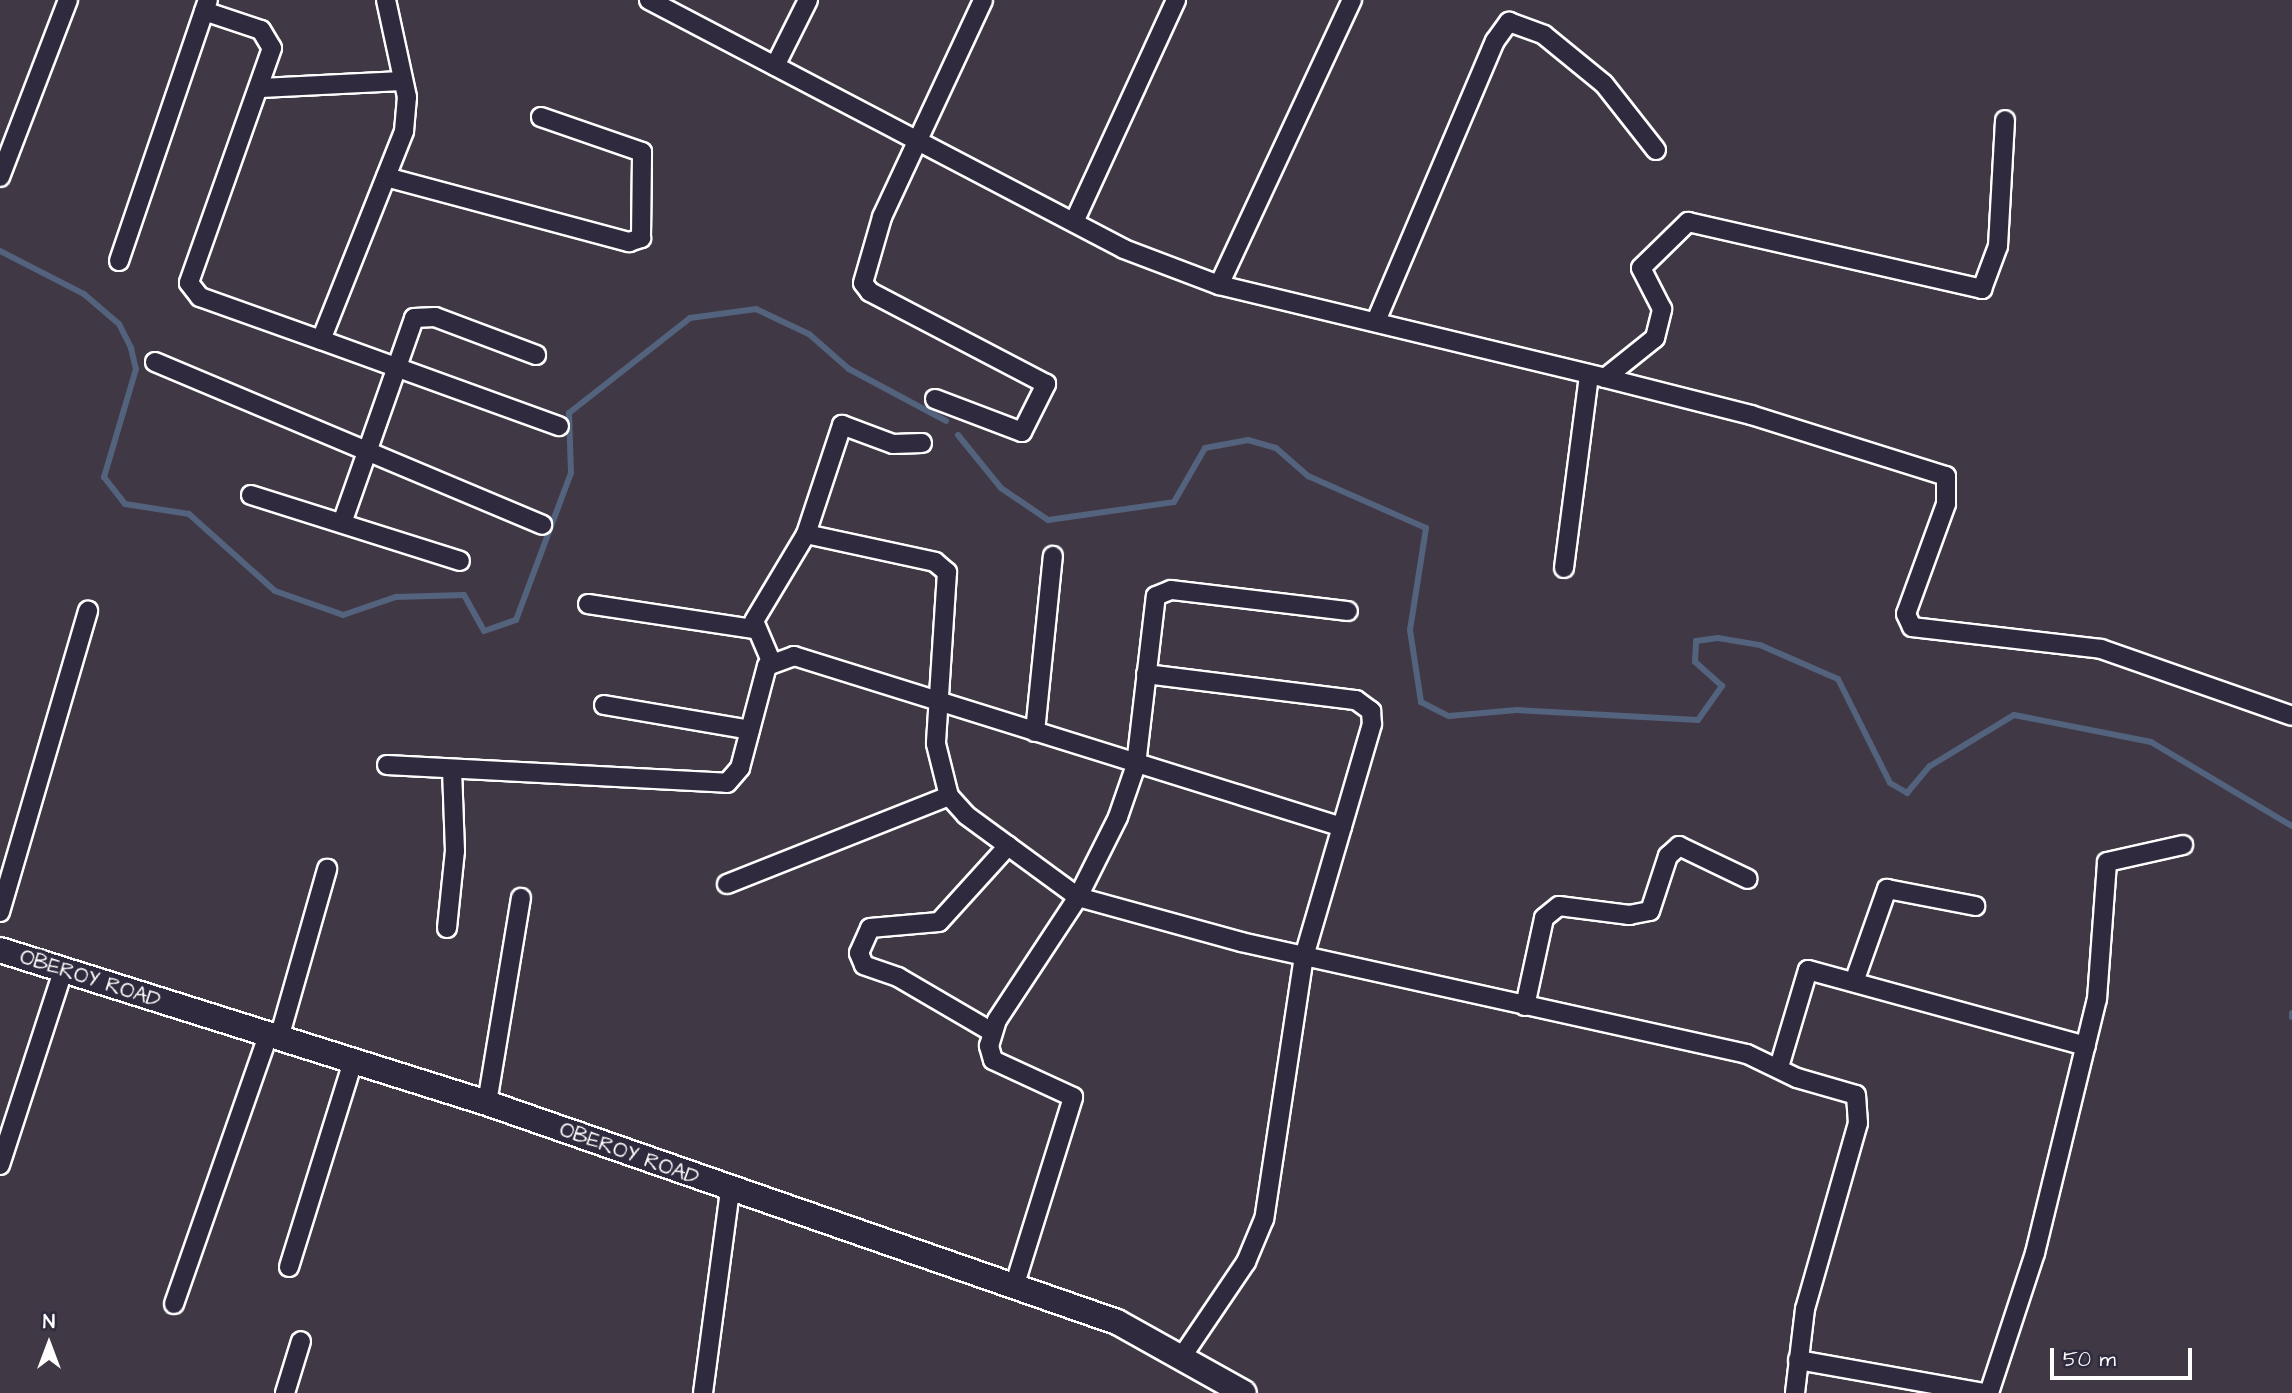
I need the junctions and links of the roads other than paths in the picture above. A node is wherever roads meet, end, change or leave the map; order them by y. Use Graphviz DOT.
graph roads {
  1 [pos="68,0"];
  2 [pos="386,0"];
  3 [pos="808,0"];
  4 [pos="983,0"];
  5 [pos="1176,0"];
  6 [pos="1352,0"];
  7 [pos="655,2"];
  8 [pos="206,5"];
  9 [pos="775,66"];
  10 [pos="403,81"];
  11 [pos="260,88"];
  12 [pos="541,117"];
  13 [pos="2005,120"];
  14 [pos="914,144"];
  15 [pos="1656,150"];
  16 [pos="0,177"];
  17 [pos="386,177"];
  18 [pos="1074,222"];
  19 [pos="119,261"];
  20 [pos="1219,285"];
  21 [pos="1376,321"];
  22 [pos="321,340"];
  23 [pos="536,355"];
  24 [pos="155,362"];
  25 [pos="394,366"];
  26 [pos="1597,377"];
  27 [pos="935,399"];
  28 [pos="559,426"];
  29 [pos="922,443"];
  30 [pos="364,454"];
  31 [pos="251,495"];
  32 [pos="342,523"];
  33 [pos="542,525"];
  34 [pos="806,534"];
  35 [pos="1053,556"];
  36 [pos="460,561"];
  37 [pos="1564,568"];
  38 [pos="588,604"];
  39 [pos="88,611"];
  40 [pos="1348,611"];
  41 [pos="754,629"];
  42 [pos="771,661"];
  43 [pos="1146,674"];
  44 [pos="940,696"];
  45 [pos="604,705"];
  46 [pos="2292,716"];
  47 [pos="750,730"];
  48 [pos="1035,732"];
  49 [pos="387,765"];
  50 [pos="1136,765"];
  51 [pos="453,769"];
  52 [pos="949,796"];
  53 [pos="1342,827"];
  54 [pos="2183,845"];
  55 [pos="1008,846"];
  56 [pos="327,869"];
  57 [pos="1748,879"];
  58 [pos="727,884"];
  59 [pos="1078,897"];
  60 [pos="521,898"];
  61 [pos="1975,906"];
  62 [pos="0,912"];
  63 [pos="447,928"];
  64 [pos="0,950"];
  65 [pos="1304,956"];
  66 [pos="63,971"];
  67 [pos="1854,982"];
  68 [pos="1525,1006"];
  69 [pos="992,1032"];
  70 [pos="274,1036"];
  71 [pos="2086,1046"];
  72 [pos="354,1061"];
  73 [pos="1779,1067"];
  74 [pos="486,1103"];
  75 [pos="0,1165"];
  76 [pos="730,1191"];
  77 [pos="289,1267"];
  78 [pos="1014,1287"];
  79 [pos="174,1304"];
  80 [pos="301,1341"];
  81 [pos="1183,1356"];
  82 [pos="1798,1360"];
  83 [pos="285,1393"];
  84 [pos="703,1393"];
  85 [pos="1244,1393"];
  86 [pos="1795,1393"];
  87 [pos="1987,1393"];
  1 -- 16 [label="street"];
  2 -- 10 [label="street"];
  3 -- 9 [label="street"];
  4 -- 14 [label="street"];
  5 -- 18 [label="street"];
  6 -- 20 [label="street"];
  7 -- 9 [label="street"];
  8 -- 11 [label="street"];
  8 -- 19 [label="street"];
  9 -- 14 [label="street"];
  10 -- 11 [label="street"];
  10 -- 17 [label="street"];
  11 -- 22 [label="street"];
  12 -- 17 [label="street"];
  13 -- 26 [label="street"];
  14 -- 18 [label="street"];
  14 -- 27 [label="street"];
  15 -- 21 [label="street"];
  17 -- 22 [label="street"];
  18 -- 20 [label="street"];
  20 -- 21 [label="street"];
  21 -- 26 [label="street"];
  22 -- 25 [label="street"];
  23 -- 25 [label="street"];
  24 -- 30 [label="street"];
  25 -- 28 [label="street"];
  25 -- 30 [label="street"];
  26 -- 37 [label="street"];
  26 -- 46 [label="street"];
  29 -- 34 [label="street"];
  30 -- 32 [label="street"];
  30 -- 33 [label="street"];
  31 -- 32 [label="street"];
  32 -- 36 [label="street"];
  34 -- 41 [label="street"];
  34 -- 44 [label="street"];
  35 -- 48 [label="street"];
  38 -- 41 [label="street"];
  39 -- 62 [label="street"];
  40 -- 43 [label="street"];
  41 -- 42 [label="street"];
  42 -- 44 [label="street"];
  42 -- 47 [label="street"];
  43 -- 50 [label="street"];
  43 -- 53 [label="street"];
  44 -- 48 [label="street"];
  44 -- 52 [label="street"];
  45 -- 47 [label="street"];
  47 -- 51 [label="street"];
  48 -- 50 [label="street"];
  49 -- 51 [label="street"];
  50 -- 53 [label="street"];
  50 -- 59 [label="street"];
  51 -- 63 [label="street"];
  52 -- 55 [label="street"];
  52 -- 58 [label="street"];
  53 -- 65 [label="street"];
  54 -- 71 [label="street"];
  55 -- 59 [label="street"];
  55 -- 69 [label="street"];
  56 -- 70 [label="street"];
  57 -- 68 [label="street"];
  59 -- 65 [label="street"];
  59 -- 69 [label="street"];
  60 -- 74 [label="street"];
  61 -- 67 [label="street"];
  64 -- 66 [label="street, OBEROY ROAD"];
  65 -- 68 [label="street"];
  65 -- 81 [label="street"];
  66 -- 70 [label="street, OBEROY ROAD"];
  66 -- 75 [label="street"];
  67 -- 71 [label="street"];
  67 -- 73 [label="street"];
  68 -- 73 [label="street"];
  69 -- 78 [label="street"];
  70 -- 72 [label="street, OBEROY ROAD"];
  70 -- 79 [label="street"];
  71 -- 87 [label="street"];
  72 -- 74 [label="street, OBEROY ROAD"];
  72 -- 77 [label="street"];
  73 -- 82 [label="street"];
  74 -- 76 [label="street, OBEROY ROAD"];
  76 -- 78 [label="street, OBEROY ROAD"];
  76 -- 84 [label="street"];
  78 -- 81 [label="street, OBEROY ROAD"];
  80 -- 83 [label="street"];
  81 -- 85 [label="street, OBEROY ROAD"];
  82 -- 86 [label="street"];
  82 -- 87 [label="street"];
}
